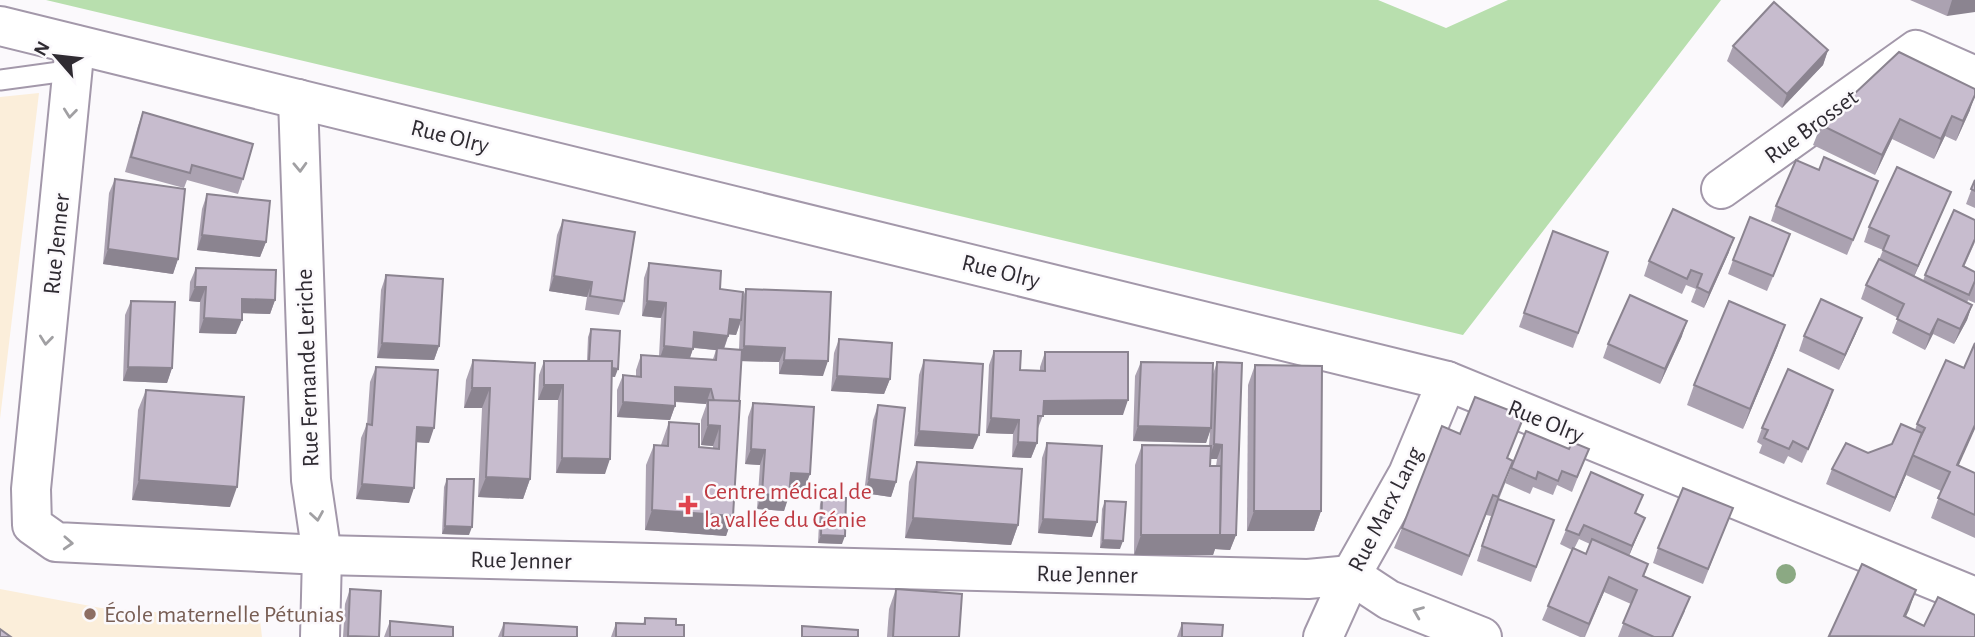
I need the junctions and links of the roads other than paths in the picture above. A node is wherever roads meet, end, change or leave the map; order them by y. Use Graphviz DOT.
graph roads {
  1 [pos="0,26"];
  2 [pos="75,58"];
  3 [pos="1975,76"];
  4 [pos="0,80"];
  5 [pos="298,99"];
  6 [pos="1721,190"];
  7 [pos="1447,381"];
  8 [pos="322,555"];
  9 [pos="1351,575"];
  10 [pos="1975,597"];
  11 [pos="320,637"];
  12 [pos="1322,637"];
  13 [pos="1482,637"];
  1 -- 2 [label="street, Rue Olry"];
  2 -- 4 [label="lane"];
  2 -- 5 [label="street, Rue Olry"];
  2 -- 8 [label="street, Rue Jenner, one-way"];
  3 -- 6 [label="street, Rue Brosset"];
  5 -- 7 [label="street, Rue Olry"];
  5 -- 8 [label="street, Rue Fernande Leriche, one-way"];
  7 -- 9 [label="street, Rue Marx Lang"];
  7 -- 10 [label="street, Rue Olry"];
  8 -- 9 [label="street, Rue Jenner"];
  8 -- 11 [label="street, Rue Fernande Leriche"];
  9 -- 12 [label="street, Rue Marx Lang"];
  13 -- 9 [label="street, one-way"];
}
